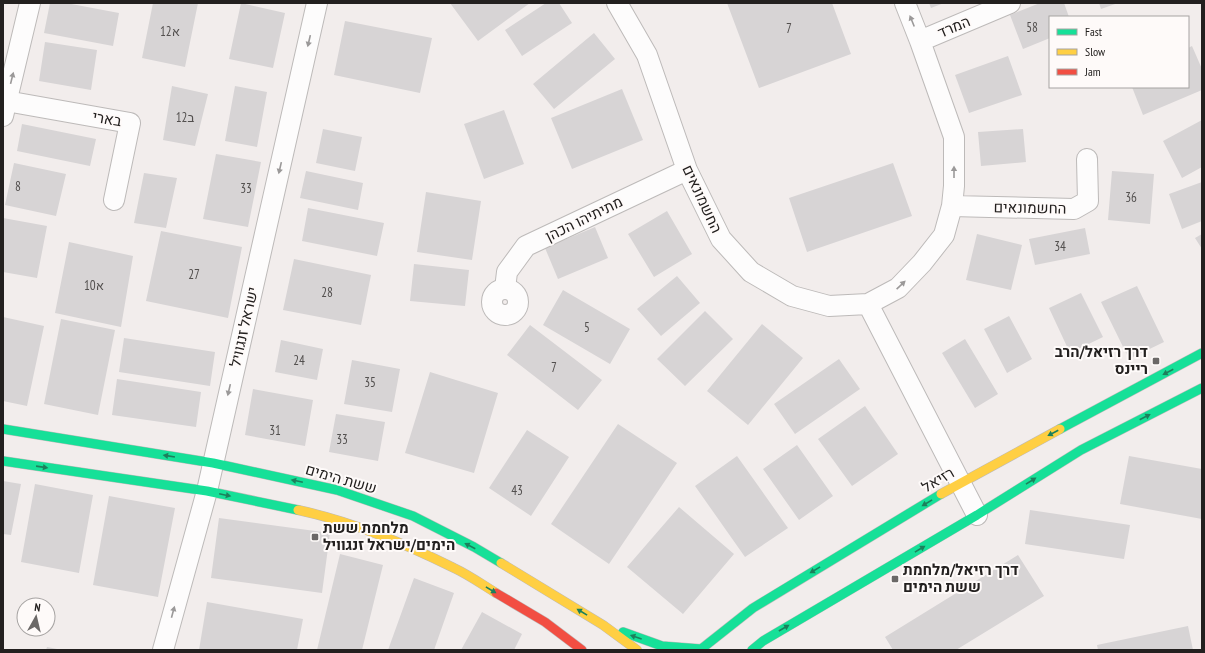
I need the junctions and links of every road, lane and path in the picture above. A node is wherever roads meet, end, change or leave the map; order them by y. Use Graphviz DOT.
graph roads {
  1 [pos="30,3"];
  2 [pos="317,3"];
  3 [pos="617,3"];
  4 [pos="905,3"];
  5 [pos="1010,3"];
  6 [pos="920,41"];
  7 [pos="5,108"];
  8 [pos="1087,158"];
  9 [pos="687,170"];
  10 [pos="114,200"];
  11 [pos="952,206"];
  12 [pos="505,290"];
  13 [pos="868,304"];
  14 [pos="1202,353"];
  15 [pos="1202,388"];
  16 [pos="3,429"];
  17 [pos="3,461"];
  18 [pos="213,463"];
  19 [pos="960,483"];
  20 [pos="207,491"];
  21 [pos="977,515"];
  22 [pos="603,625"];
  23 [pos="570,641"];
  24 [pos="163,650"];
  25 [pos="576,650"];
  26 [pos="582,650"];
  27 [pos="637,650"];
  28 [pos="700,650"];
  29 [pos="752,650"];
  7 -- 1 [label="street, בארי, one-way"];
  2 -- 18 [label="street, ישראל זנגוויל, one-way"];
  3 -- 9 [label="street, החשמונאים"];
  6 -- 4 [label="street, החשמונאים, one-way"];
  5 -- 6 [label="street, המרד"];
  11 -- 6 [label="street, החשמונאים, one-way"];
  7 -- 10 [label="street, בארי"];
  8 -- 11 [label="street, החשמונאים"];
  9 -- 12 [label="street, מתיתיהו הכהן"];
  9 -- 13 [label="street, החשמונאים"];
  13 -- 11 [label="street, החשמונאים, one-way"];
  13 -- 19 [label="street"];
  14 -- 19 [label="street, רזיאל, one-way"];
  21 -- 15 [label="street, one-way"];
  18 -- 16 [label="street, ששת הימים, one-way"];
  17 -- 20 [label="street, one-way"];
  18 -- 20 [label="street, ישראל זנגוויל"];
  22 -- 18 [label="street, ששת הימים, one-way"];
  19 -- 21 [label="street"];
  19 -- 28 [label="street, רזיאל, one-way"];
  20 -- 23 [label="street, one-way"];
  24 -- 20 [label="street, ישראל זנגוויל, one-way"];
  29 -- 21 [label="street, one-way"];
  22 -- 27 [label="street, ששת הימים"];
  28 -- 22 [label="street, one-way"];
  23 -- 25 [label="street"];
  23 -- 26 [label="street"];
}
